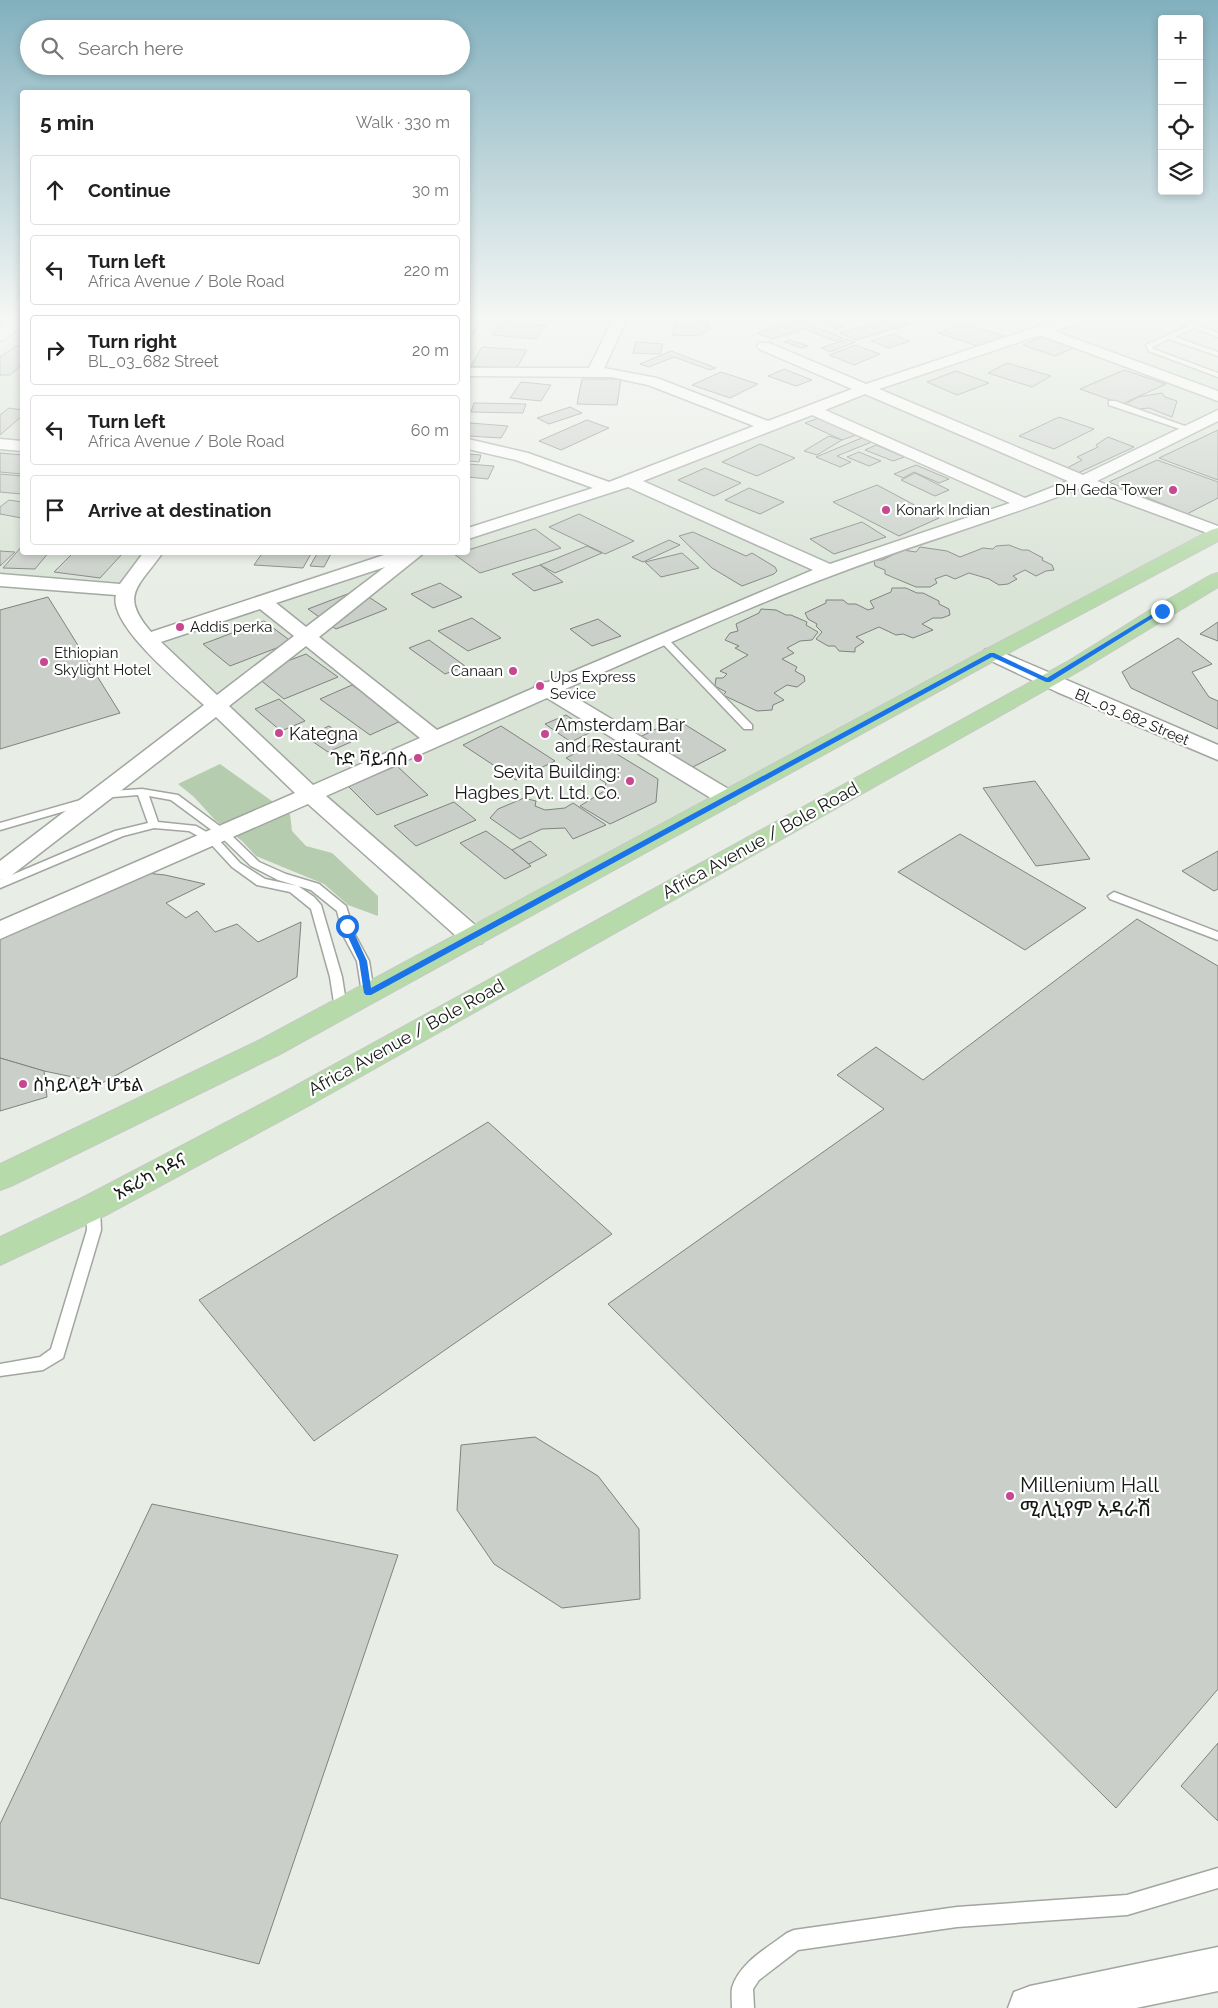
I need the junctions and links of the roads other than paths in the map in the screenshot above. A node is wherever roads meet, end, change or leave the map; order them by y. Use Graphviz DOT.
graph roads {
  1 [pos="733,413"];
  2 [pos="801,413"];
  3 [pos="818,413"];
  4 [pos="921,413"];
  5 [pos="1140,413"];
  6 [pos="1218,415"];
  7 [pos="767,426"];
  8 [pos="1188,429"];
  9 [pos="0,444"];
  10 [pos="470,444"];
  11 [pos="20,446"];
  12 [pos="629,481"];
  13 [pos="1083,481"];
  14 [pos="609,488"];
  15 [pos="1025,504"];
  16 [pos="470,533"];
  17 [pos="1218,533"];
  18 [pos="152,555"];
  19 [pos="405,555"];
  20 [pos="410,555"];
  21 [pos="829,570"];
  22 [pos="1218,579"];
  23 [pos="0,580"];
  24 [pos="125,590"];
  25 [pos="263,602"];
  26 [pos="662,639"];
  27 [pos="147,640"];
  28 [pos="992,654"];
  29 [pos="1048,680"];
  30 [pos="543,687"];
  31 [pos="748,727"];
  32 [pos="430,735"];
  33 [pos="1218,753"];
  34 [pos="304,789"];
  35 [pos="142,792"];
  36 [pos="727,798"];
  37 [pos="154,825"];
  38 [pos="0,827"];
  39 [pos="0,873"];
  40 [pos="0,884"];
  41 [pos="1114,896"];
  42 [pos="0,930"];
  43 [pos="1218,936"];
  44 [pos="473,937"];
  45 [pos="368,993"];
  46 [pos="341,1008"];
  47 [pos="300,1097"];
  48 [pos="0,1178"];
  49 [pos="92,1206"];
  50 [pos="0,1252"];
  51 [pos="1,1370"];
  52 [pos="1218,1878"];
  53 [pos="1218,1969"];
  54 [pos="743,2008"];
  55 [pos="1030,2008"];
  1 -- 7 [label="street"];
  2 -- 7 [label="street"];
  3 -- 15 [label="street"];
  4 -- 13 [label="street"];
  5 -- 8 [label="lane"];
  6 -- 8 [label="street"];
  7 -- 12 [label="street"];
  8 -- 13 [label="street"];
  9 -- 11 [label="street"];
  10 -- 14 [label="street"];
  12 -- 14 [label="street"];
  12 -- 21 [label="street"];
  13 -- 15 [label="street"];
  13 -- 17 [label="street"];
  14 -- 16 [label="street"];
  15 -- 21 [label="street"];
  17 -- 28 [label="main road"];
  18 -- 24 [label="street"];
  19 -- 25 [label="street"];
  20 -- 39 [label="street"];
  21 -- 26 [label="street"];
  22 -- 29 [label="main road, Africa Avenue / Bole Road"];
  23 -- 24 [label="street"];
  24 -- 27 [label="street"];
  25 -- 27 [label="street"];
  25 -- 32 [label="street"];
  26 -- 31 [label="lane"];
  26 -- 42 [label="street"];
  27 -- 34 [label="street"];
  28 -- 29 [label="street, BL_03_682 Street"];
  28 -- 36 [label="main road"];
  29 -- 33 [label="street, BL_03_682 Street"];
  29 -- 47 [label="main road, Africa Avenue / Bole Road"];
  30 -- 32 [label="street"];
  30 -- 36 [label="street"];
  30 -- 42 [label="street"];
  32 -- 34 [label="street"];
  34 -- 44 [label="street"];
  35 -- 37 [label="lane"];
  35 -- 38 [label="lane"];
  35 -- 45 [label="lane"];
  36 -- 44 [label="main road"];
  37 -- 40 [label="lane"];
  37 -- 46 [label="lane"];
  41 -- 43 [label="lane"];
  44 -- 45 [label="main road"];
  45 -- 46 [label="main road"];
  46 -- 48 [label="main road"];
  47 -- 49 [label="main road, አፍሪካ ጎዳና"];
  49 -- 50 [label="main road, አፍሪካ ጎዳና"];
  49 -- 51 [label="lane"];
  52 -- 54 [label="lane"];
  53 -- 55 [label="street"];
}
